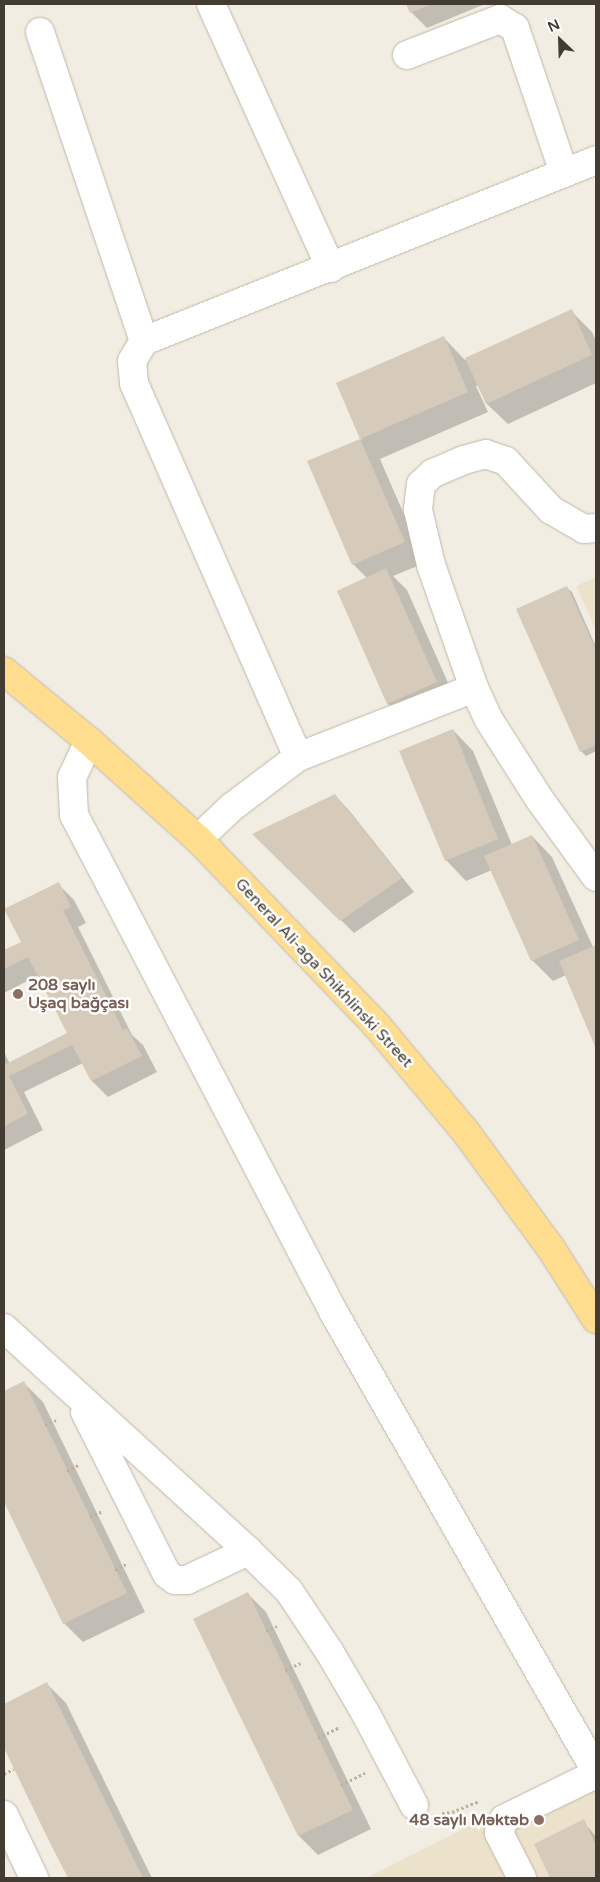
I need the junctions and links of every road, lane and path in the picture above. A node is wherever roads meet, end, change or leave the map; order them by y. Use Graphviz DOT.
graph roads {
  1 [pos="211,4"];
  2 [pos="40,32"];
  3 [pos="407,55"];
  4 [pos="596,160"];
  5 [pos="564,173"];
  6 [pos="331,268"];
  7 [pos="144,341"];
  8 [pos="596,528"];
  9 [pos="4,671"];
  10 [pos="474,688"];
  11 [pos="89,741"];
  12 [pos="298,757"];
  13 [pos="198,839"];
  14 [pos="596,877"];
  15 [pos="596,1319"];
  16 [pos="4,1328"];
  17 [pos="77,1395"];
  18 [pos="248,1551"];
  19 [pos="14,1769"];
  20 [pos="596,1772"];
  21 [pos="4,1774"];
  22 [pos="414,1805"];
  23 [pos="4,1815"];
  24 [pos="34,1878"];
  25 [pos="522,1878"];
  1 -- 6 [label="street"];
  2 -- 7 [label="street"];
  3 -- 5 [label="street"];
  4 -- 5 [label="street"];
  5 -- 6 [label="street"];
  6 -- 7 [label="street"];
  7 -- 12 [label="street"];
  8 -- 10 [label="street"];
  9 -- 11 [label="main road, General Ali-aga Shikhlinski Street"];
  10 -- 12 [label="street"];
  10 -- 14 [label="street"];
  11 -- 13 [label="main road, General Ali-aga Shikhlinski Street"];
  11 -- 20 [label="street"];
  12 -- 13 [label="street"];
  13 -- 15 [label="main road, General Ali-aga Shikhlinski Street"];
  16 -- 17 [label="street"];
  17 -- 18 [label="street"];
  17 -- 18 [label="street"];
  18 -- 22 [label="street"];
  19 -- 21 [label="path"];
  20 -- 25 [label="street"];
  23 -- 24 [label="street"];
}
